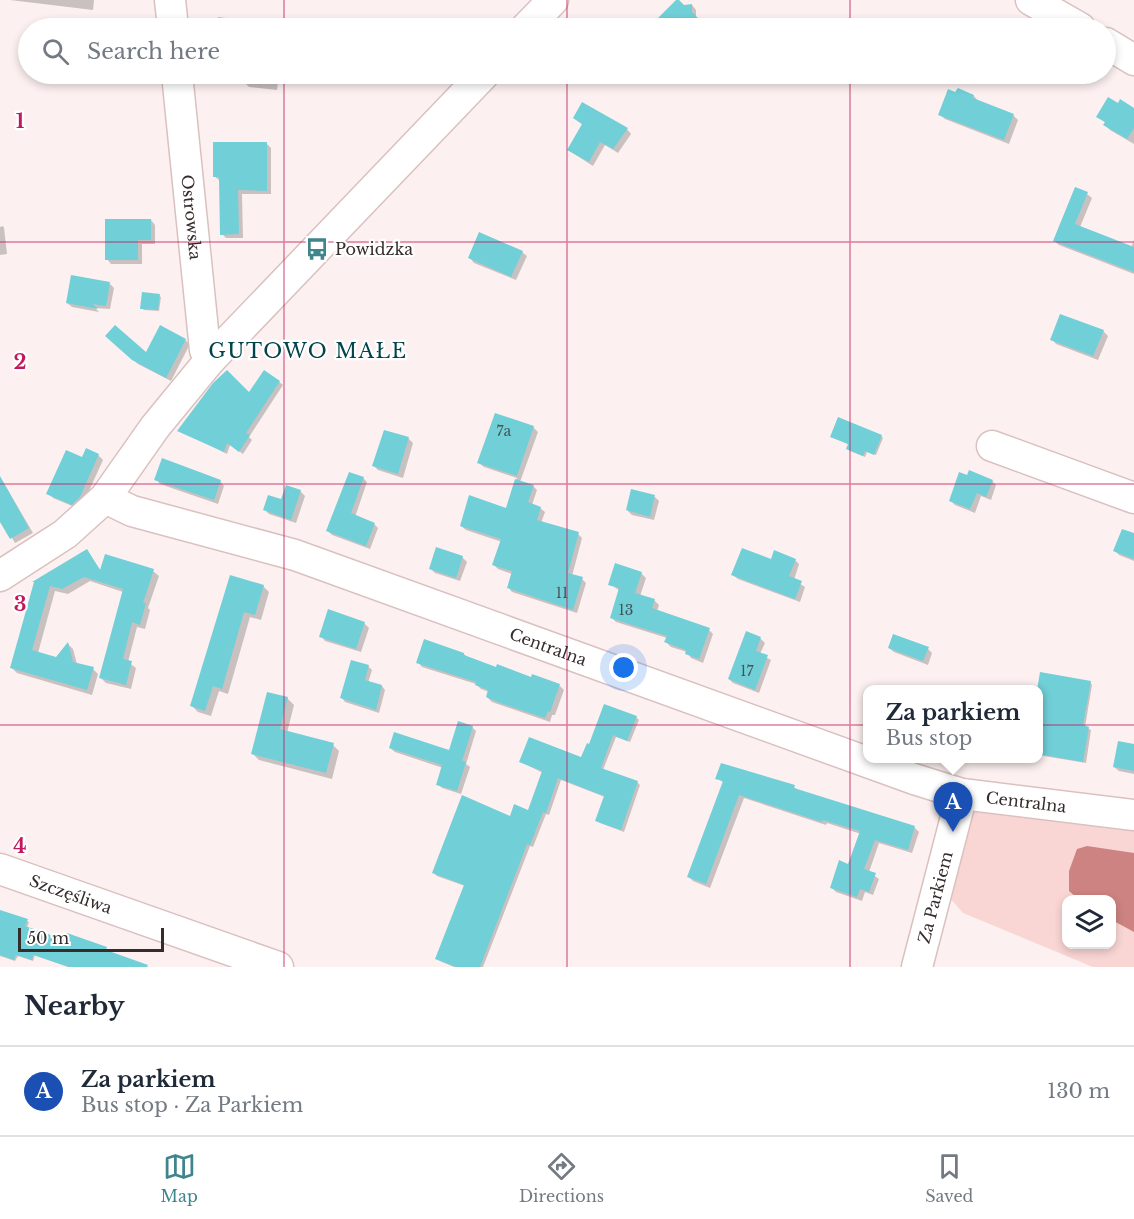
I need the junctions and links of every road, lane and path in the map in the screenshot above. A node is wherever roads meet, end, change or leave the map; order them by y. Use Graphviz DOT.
graph roads {
  1 [pos="170,0"];
  2 [pos="554,0"];
  3 [pos="1031,0"];
  4 [pos="171,18"];
  5 [pos="536,18"];
  6 [pos="1062,18"];
  7 [pos="1116,49"];
  8 [pos="1134,60"];
  9 [pos="178,84"];
  10 [pos="473,84"];
  11 [pos="210,360"];
  12 [pos="992,446"];
  13 [pos="105,498"];
  14 [pos="1134,498"];
  15 [pos="0,576"];
  16 [pos="863,760"];
  17 [pos="872,763"];
  18 [pos="962,794"];
  19 [pos="1134,816"];
  20 [pos="0,869"];
  21 [pos="278,967"];
  22 [pos="917,967"];
  1 -- 4 [label="street"];
  2 -- 5 [label="street"];
  3 -- 6 [label="street"];
  7 -- 8 [label="street"];
  9 -- 11 [label="street, Ostrowska"];
  10 -- 11 [label="street"];
  11 -- 13 [label="street"];
  12 -- 14 [label="street"];
  13 -- 15 [label="street"];
  13 -- 16 [label="street, Centralna"];
  17 -- 18 [label="street, Centralna"];
  18 -- 19 [label="street, Centralna"];
  18 -- 22 [label="street, Za Parkiem"];
  20 -- 21 [label="street, Szczęśliwa"];
}
